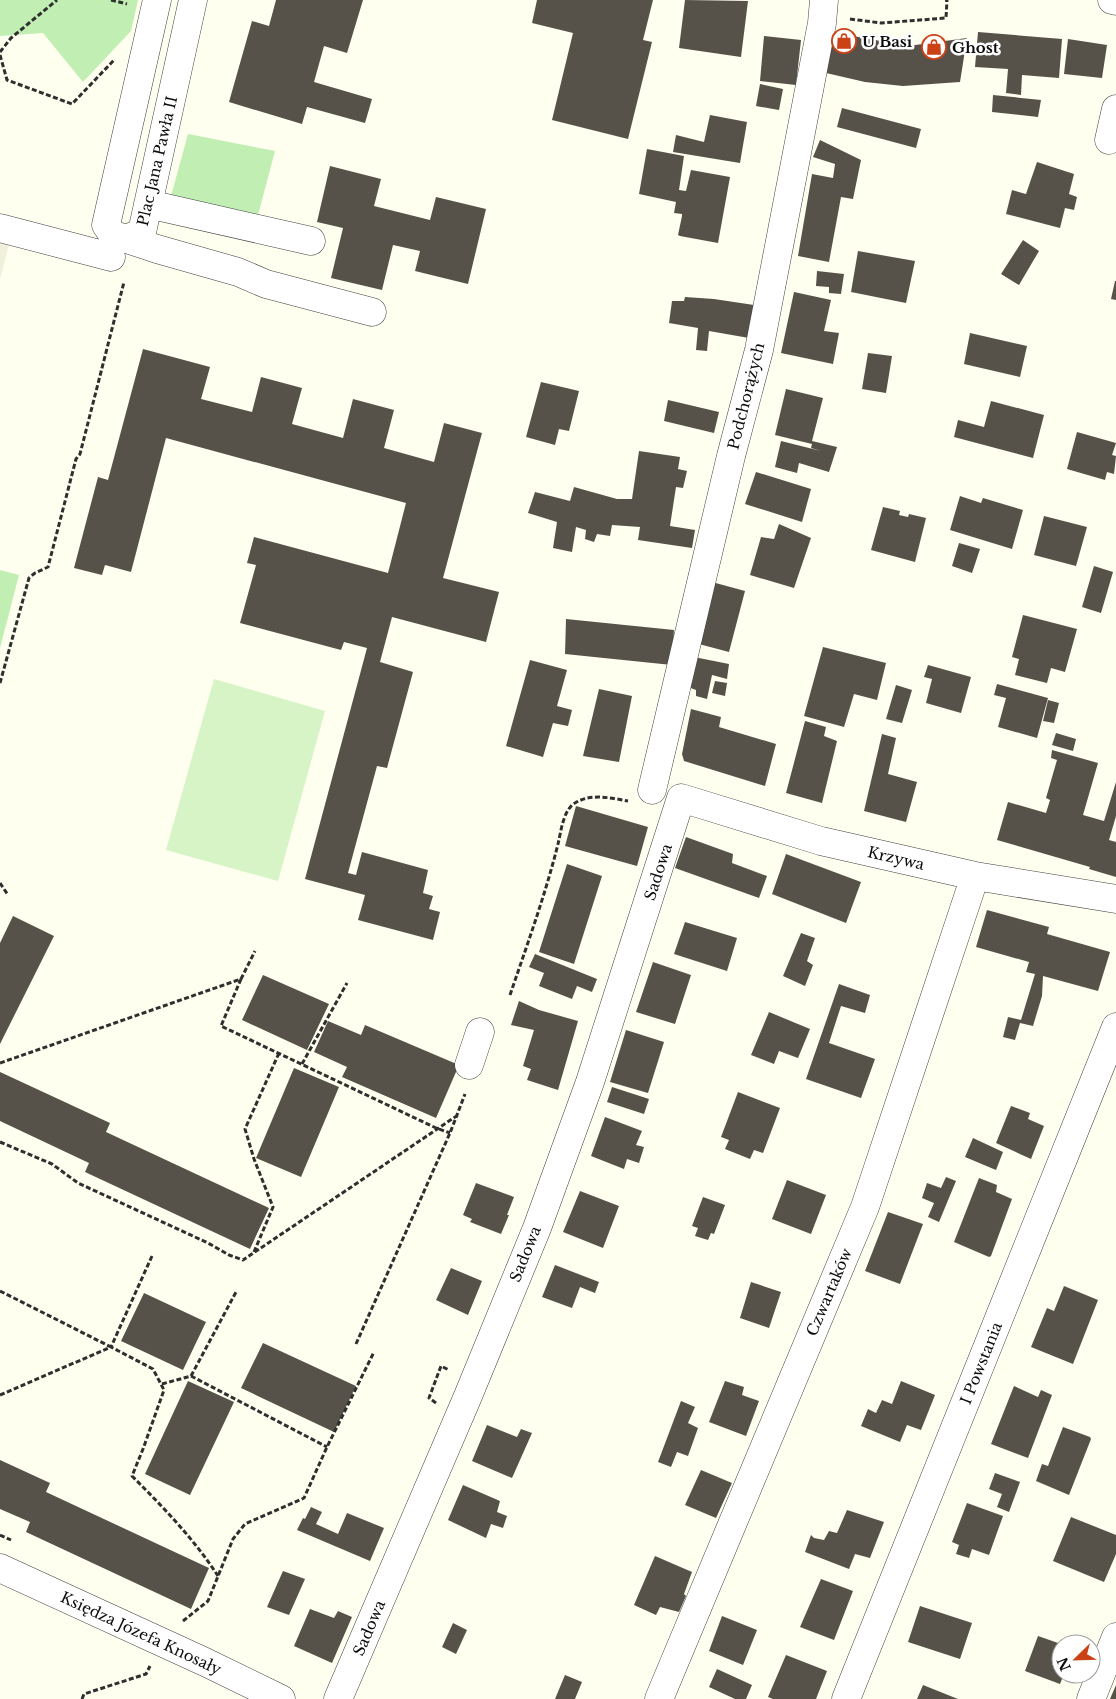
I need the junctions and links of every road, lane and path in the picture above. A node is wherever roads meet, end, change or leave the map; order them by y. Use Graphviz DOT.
graph roads {
  1 [pos="57,0"];
  2 [pos="157,0"];
  3 [pos="193,0"];
  4 [pos="945,0"];
  5 [pos="1112,0"];
  6 [pos="1116,1"];
  7 [pos="834,9"];
  8 [pos="0,53"];
  9 [pos="118,55"];
  10 [pos="1116,109"];
  11 [pos="1109,140"];
  12 [pos="148,204"];
  13 [pos="0,228"];
  14 [pos="311,241"];
  15 [pos="121,258"];
  16 [pos="372,312"];
  17 [pos="0,683"];
  18 [pos="642,796"];
  19 [pos="681,798"];
  20 [pos="974,876"];
  21 [pos="0,883"];
  22 [pos="8,895"];
  23 [pos="1116,899"];
  24 [pos="255,951"];
  25 [pos="241,979"];
  26 [pos="347,983"];
  27 [pos="510,995"];
  28 [pos="1116,1027"];
  29 [pos="480,1032"];
  30 [pos="279,1053"];
  31 [pos="0,1063"];
  32 [pos="302,1064"];
  33 [pos="469,1064"];
  34 [pos="466,1094"];
  35 [pos="458,1114"];
  36 [pos="436,1128"];
  37 [pos="450,1133"];
  38 [pos="0,1142"];
  39 [pos="254,1253"];
  40 [pos="152,1256"];
  41 [pos="0,1291"];
  42 [pos="236,1292"];
  43 [pos="356,1344"];
  44 [pos="111,1347"];
  45 [pos="374,1352"];
  46 [pos="192,1376"];
  47 [pos="162,1384"];
  48 [pos="0,1395"];
  49 [pos="327,1447"];
  50 [pos="0,1568"];
  51 [pos="218,1576"];
  52 [pos="179,1624"];
  53 [pos="1116,1637"];
  54 [pos="146,1674"];
  55 [pos="82,1699"];
  56 [pos="281,1699"];
  57 [pos="338,1699"];
  58 [pos="660,1699"];
  59 [pos="846,1699"];
  60 [pos="1091,1699"];
  1 -- 8 [label="path"];
  2 -- 15 [label="street, Plac Jana Pawła II"];
  3 -- 12 [label="street, Plac Jana Pawła II"];
  4 -- 7 [label="path"];
  5 -- 6 [label="street"];
  7 -- 18 [label="street, Podchorążych"];
  8 -- 9 [label="path"];
  10 -- 11 [label="street"];
  12 -- 14 [label="street"];
  12 -- 15 [label="street, Plac Jana Pawła II"];
  13 -- 15 [label="street"];
  15 -- 16 [label="street"];
  15 -- 17 [label="path"];
  18 -- 27 [label="path"];
  19 -- 20 [label="street, Krzywa"];
  19 -- 57 [label="street, Sadowa"];
  20 -- 23 [label="street, Krzywa"];
  20 -- 58 [label="street, Czwartaków"];
  21 -- 22 [label="path"];
  24 -- 25 [label="path"];
  25 -- 30 [label="path"];
  25 -- 31 [label="path"];
  26 -- 32 [label="path"];
  28 -- 59 [label="street, I Powstania"];
  29 -- 33 [label="street"];
  30 -- 32 [label="path"];
  30 -- 39 [label="path"];
  32 -- 36 [label="path"];
  34 -- 35 [label="path"];
  35 -- 36 [label="path"];
  35 -- 37 [label="path"];
  36 -- 37 [label="path"];
  36 -- 39 [label="path"];
  37 -- 43 [label="path"];
  38 -- 39 [label="path"];
  40 -- 44 [label="path"];
  41 -- 44 [label="path"];
  42 -- 46 [label="path"];
  44 -- 47 [label="path"];
  44 -- 48 [label="path"];
  45 -- 49 [label="path"];
  46 -- 47 [label="path"];
  46 -- 49 [label="path"];
  47 -- 51 [label="path"];
  49 -- 51 [label="path"];
  50 -- 56 [label="street, Księdza Józefa Knosały"];
  51 -- 52 [label="path"];
  53 -- 60 [label="street"];
  54 -- 55 [label="path"];
}
